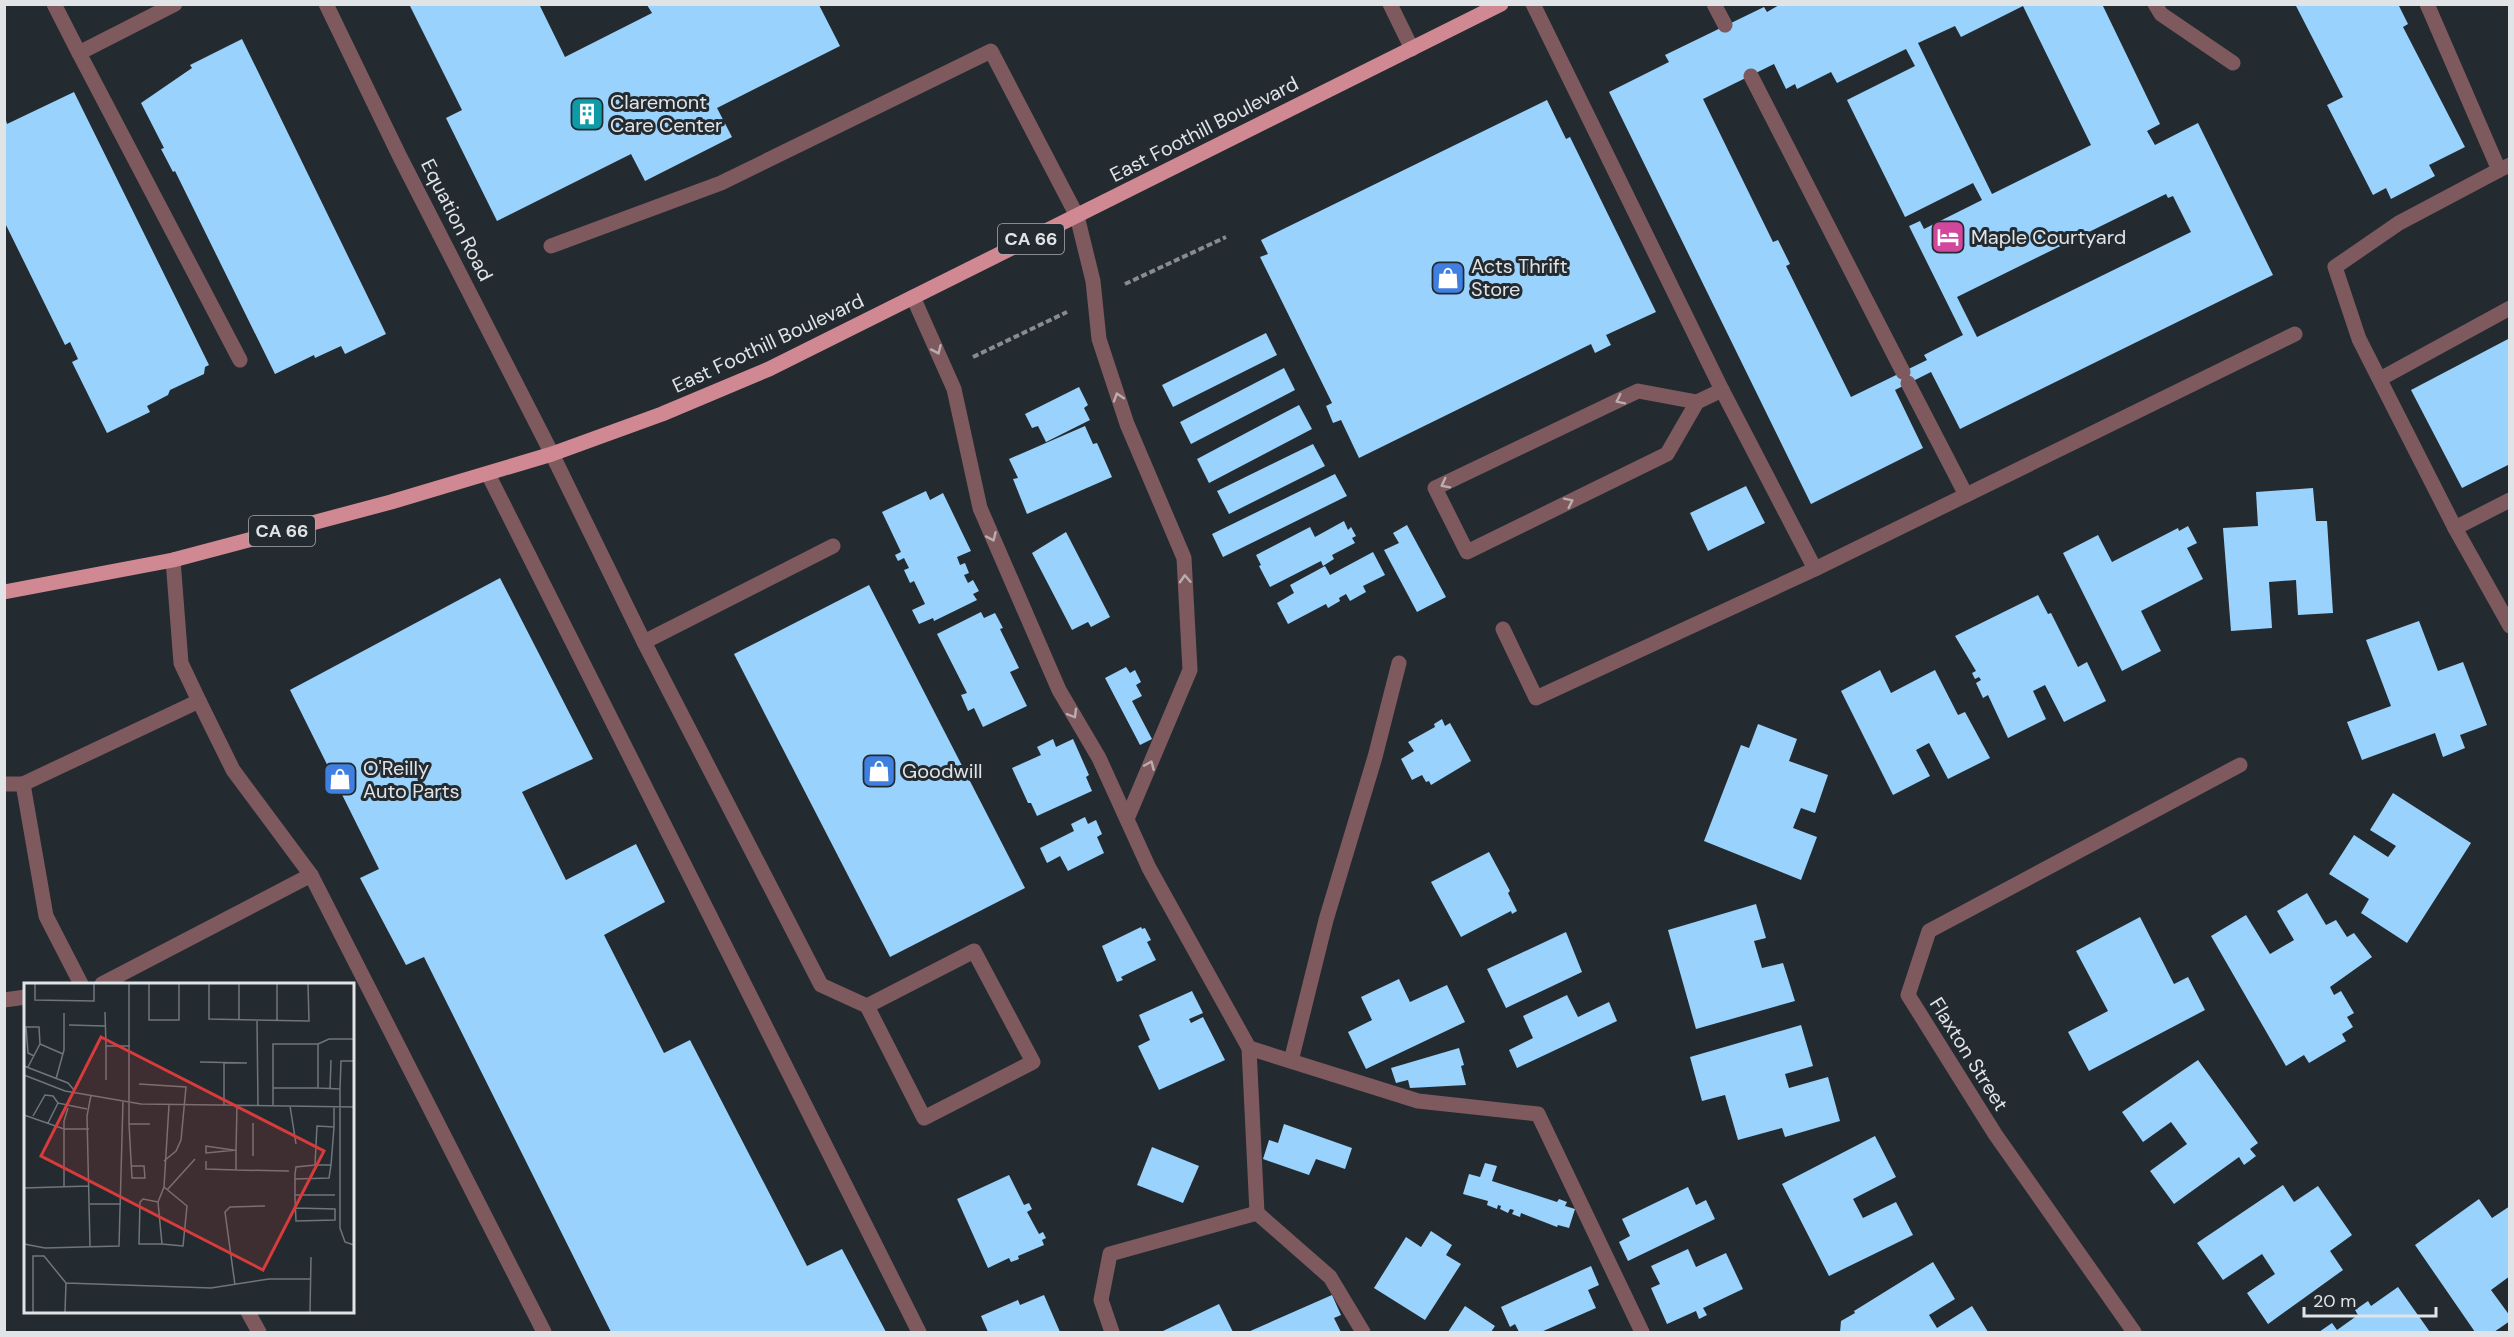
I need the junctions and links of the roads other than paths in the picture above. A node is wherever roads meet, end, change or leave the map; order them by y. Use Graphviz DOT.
graph roads {
  1 [pos="54,4"];
  2 [pos="175,4"];
  3 [pos="326,4"];
  4 [pos="1390,4"];
  5 [pos="1501,4"];
  6 [pos="1533,4"];
  7 [pos="1714,4"];
  8 [pos="2155,4"];
  9 [pos="2427,4"];
  10 [pos="1725,26"];
  11 [pos="1412,49"];
  12 [pos="79,53"];
  13 [pos="2233,63"];
  14 [pos="1751,76"];
  15 [pos="2504,168"];
  16 [pos="1077,216"];
  17 [pos="551,246"];
  18 [pos="913,297"];
  19 [pos="2510,308"];
  20 [pos="2295,334"];
  21 [pos="240,360"];
  22 [pos="2380,379"];
  23 [pos="1722,390"];
  24 [pos="1697,402"];
  25 [pos="552,454"];
  26 [pos="488,474"];
  27 [pos="1966,495"];
  28 [pos="2510,500"];
  29 [pos="2456,528"];
  30 [pos="833,546"];
  31 [pos="173,561"];
  32 [pos="1815,569"];
  33 [pos="4,592"];
  34 [pos="2510,626"];
  35 [pos="1503,629"];
  36 [pos="644,642"];
  37 [pos="1399,663"];
  38 [pos="199,701"];
  39 [pos="2240,765"];
  40 [pos="4,784"];
  41 [pos="23,784"];
  42 [pos="1127,819"];
  43 [pos="311,875"];
  44 [pos="80,983"];
  45 [pos="104,983"];
  46 [pos="24,998"];
  47 [pos="4,1000"];
  48 [pos="867,1006"];
  49 [pos="1249,1048"];
  50 [pos="1291,1061"];
  51 [pos="1257,1213"];
  52 [pos="249,1313"];
  53 [pos="259,1332"];
  54 [pos="544,1332"];
  55 [pos="919,1332"];
  56 [pos="1112,1332"];
  57 [pos="1363,1332"];
  58 [pos="1642,1332"];
  59 [pos="2134,1332"];
  1 -- 12 [label="street"];
  2 -- 12 [label="street"];
  3 -- 25 [label="street, Equation Road"];
  4 -- 11 [label="street"];
  5 -- 11 [label="main road, East Foothill Boulevard / CA 66"];
  6 -- 23 [label="street"];
  7 -- 10 [label="street"];
  8 -- 13 [label="street"];
  9 -- 15 [label="street"];
  11 -- 16 [label="main road, East Foothill Boulevard / CA 66"];
  12 -- 21 [label="street"];
  14 -- 27 [label="street"];
  15 -- 22 [label="street"];
  16 -- 17 [label="street"];
  16 -- 18 [label="main road, East Foothill Boulevard / CA 66"];
  42 -- 16 [label="street, one-way"];
  18 -- 25 [label="main road, East Foothill Boulevard / CA 66"];
  18 -- 42 [label="street, one-way"];
  19 -- 22 [label="street"];
  20 -- 27 [label="street"];
  22 -- 29 [label="street"];
  23 -- 24 [label="street"];
  23 -- 32 [label="street"];
  24 -- 24 [label="street, one-way"];
  25 -- 26 [label="main road, East Foothill Boulevard / CA 66"];
  25 -- 36 [label="street, Equation Road"];
  26 -- 31 [label="main road, East Foothill Boulevard / CA 66"];
  26 -- 55 [label="street"];
  27 -- 32 [label="street"];
  28 -- 29 [label="street"];
  29 -- 34 [label="street"];
  30 -- 36 [label="street"];
  31 -- 33 [label="main road, East Foothill Boulevard / CA 66"];
  31 -- 38 [label="street"];
  32 -- 35 [label="street"];
  36 -- 48 [label="street, Equation Road"];
  37 -- 50 [label="street"];
  38 -- 41 [label="street"];
  38 -- 43 [label="street"];
  39 -- 59 [label="street, Flaxton Street"];
  40 -- 41 [label="street"];
  41 -- 44 [label="street"];
  42 -- 49 [label="street"];
  43 -- 45 [label="street"];
  43 -- 54 [label="street"];
  46 -- 47 [label="street"];
  48 -- 48 [label="street"];
  49 -- 50 [label="street"];
  49 -- 51 [label="street"];
  50 -- 58 [label="street"];
  51 -- 56 [label="street"];
  51 -- 57 [label="street"];
  52 -- 53 [label="street"];
}
